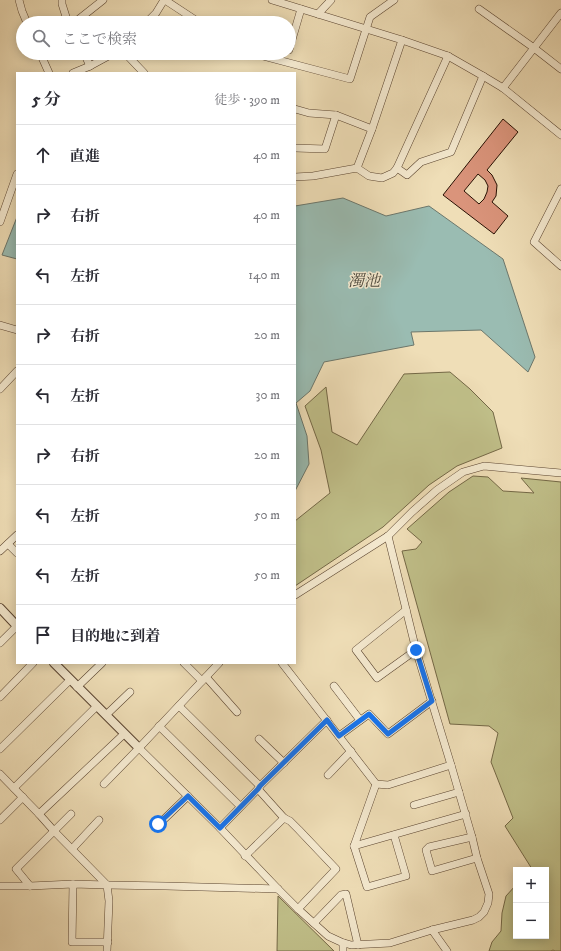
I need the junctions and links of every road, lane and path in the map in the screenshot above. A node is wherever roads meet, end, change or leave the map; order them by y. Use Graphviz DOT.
graph roads {
  1 [pos="19,0"];
  2 [pos="62,0"];
  3 [pos="103,0"];
  4 [pos="165,0"];
  5 [pos="272,0"];
  6 [pos="331,0"];
  7 [pos="394,0"];
  8 [pos="301,9"];
  9 [pos="479,9"];
  10 [pos="561,13"];
  11 [pos="318,14"];
  12 [pos="24,16"];
  13 [pos="66,16"];
  14 [pos="83,16"];
  15 [pos="153,16"];
  16 [pos="189,16"];
  17 [pos="296,27"];
  18 [pos="366,29"];
  19 [pos="402,40"];
  20 [pos="534,48"];
  21 [pos="448,56"];
  22 [pos="43,60"];
  23 [pos="87,60"];
  24 [pos="101,60"];
  25 [pos="132,60"];
  26 [pos="278,60"];
  27 [pos="286,62"];
  28 [pos="90,66"];
  29 [pos="561,69"];
  30 [pos="49,72"];
  31 [pos="75,72"];
  32 [pos="143,72"];
  33 [pos="483,76"];
  34 [pos="503,88"];
  35 [pos="296,109"];
  36 [pos="336,115"];
  37 [pos="372,129"];
  38 [pos="561,135"];
  39 [pos="296,148"];
  40 [pos="357,168"];
  41 [pos="397,168"];
  42 [pos="16,177"];
  43 [pos="296,177"];
  44 [pos="561,189"];
  45 [pos="559,198"];
  46 [pos="0,222"];
  47 [pos="561,266"];
  48 [pos="0,325"];
  49 [pos="16,330"];
  50 [pos="16,372"];
  51 [pos="0,389"];
  52 [pos="561,473"];
  53 [pos="16,536"];
  54 [pos="388,536"];
  55 [pos="8,544"];
  56 [pos="0,551"];
  57 [pos="16,552"];
  58 [pos="296,594"];
  59 [pos="0,608"];
  60 [pos="406,610"];
  61 [pos="16,625"];
  62 [pos="16,627"];
  63 [pos="0,643"];
  64 [pos="416,650"];
  65 [pos="32,664"];
  66 [pos="55,664"];
  67 [pos="101,664"];
  68 [pos="185,664"];
  69 [pos="218,664"];
  70 [pos="283,664"];
  71 [pos="204,679"];
  72 [pos="70,680"];
  73 [pos="334,686"];
  74 [pos="77,687"];
  75 [pos="130,692"];
  76 [pos="0,697"];
  77 [pos="432,701"];
  78 [pos="97,706"];
  79 [pos="179,706"];
  80 [pos="237,712"];
  81 [pos="106,715"];
  82 [pos="327,720"];
  83 [pos="360,720"];
  84 [pos="160,726"];
  85 [pos="124,734"];
  86 [pos="339,736"];
  87 [pos="259,739"];
  88 [pos="139,748"];
  89 [pos="0,749"];
  90 [pos="351,751"];
  91 [pos="284,763"];
  92 [pos="451,765"];
  93 [pos="0,774"];
  94 [pos="328,775"];
  95 [pos="104,784"];
  96 [pos="376,784"];
  97 [pos="14,788"];
  98 [pos="259,788"];
  99 [pos="459,792"];
  100 [pos="188,796"];
  101 [pos="23,797"];
  102 [pos="414,805"];
  103 [pos="240,806"];
  104 [pos="39,814"];
  105 [pos="71,814"];
  106 [pos="466,814"];
  107 [pos="284,818"];
  108 [pos="0,820"];
  109 [pos="99,820"];
  110 [pos="158,824"];
  111 [pos="220,828"];
  112 [pos="54,831"];
  113 [pos="394,835"];
  114 [pos="472,837"];
  115 [pos="354,846"];
  116 [pos="72,849"];
  117 [pos="246,856"];
  118 [pos="477,858"];
  119 [pos="73,884"];
  120 [pos="107,885"];
  121 [pos="0,886"];
  122 [pos="30,886"];
  123 [pos="278,889"];
  124 [pos="298,909"];
  125 [pos="314,923"];
  126 [pos="432,930"];
  127 [pos="108,942"];
  128 [pos="343,943"];
  129 [pos="358,945"];
  130 [pos="107,951"];
  131 [pos="343,951"];
  132 [pos="447,951"];
  1 -- 12 [label="street"];
  2 -- 13 [label="street"];
  3 -- 14 [label="street"];
  4 -- 15 [label="street"];
  4 -- 16 [label="street"];
  5 -- 8 [label="street"];
  6 -- 11 [label="street"];
  7 -- 18 [label="street"];
  8 -- 11 [label="street"];
  8 -- 17 [label="street"];
  9 -- 20 [label="street"];
  10 -- 20 [label="street"];
  11 -- 18 [label="street"];
  18 -- 19 [label="street"];
  18 -- 27 [label="street"];
  19 -- 21 [label="street"];
  19 -- 37 [label="street"];
  20 -- 29 [label="street"];
  20 -- 34 [label="street"];
  21 -- 33 [label="street"];
  21 -- 41 [label="street"];
  22 -- 30 [label="street"];
  23 -- 28 [label="street"];
  24 -- 28 [label="street"];
  25 -- 32 [label="street"];
  26 -- 27 [label="street"];
  28 -- 31 [label="street"];
  33 -- 34 [label="street"];
  33 -- 41 [label="street"];
  34 -- 38 [label="street"];
  35 -- 36 [label="street"];
  36 -- 37 [label="street"];
  36 -- 39 [label="street"];
  37 -- 40 [label="street"];
  40 -- 41 [label="street"];
  40 -- 43 [label="street"];
  42 -- 46 [label="street"];
  44 -- 45 [label="street"];
  45 -- 47 [label="street"];
  48 -- 49 [label="street"];
  50 -- 51 [label="street"];
  52 -- 54 [label="street"];
  53 -- 55 [label="street"];
  54 -- 58 [label="street"];
  54 -- 60 [label="street"];
  55 -- 56 [label="street"];
  55 -- 57 [label="street"];
  59 -- 61 [label="street"];
  60 -- 64 [label="street"];
  60 -- 64 [label="street"];
  62 -- 63 [label="street"];
  64 -- 77 [label="street"];
  65 -- 76 [label="street"];
  66 -- 72 [label="street"];
  67 -- 74 [label="street"];
  68 -- 71 [label="street"];
  69 -- 71 [label="street"];
  70 -- 82 [label="street"];
  71 -- 79 [label="street"];
  71 -- 80 [label="street"];
  72 -- 74 [label="street"];
  72 -- 89 [label="street"];
  73 -- 83 [label="street"];
  74 -- 78 [label="street"];
  75 -- 81 [label="street"];
  77 -- 83 [label="street"];
  77 -- 92 [label="street"];
  78 -- 81 [label="street"];
  78 -- 97 [label="street"];
  79 -- 84 [label="street"];
  79 -- 98 [label="street"];
  81 -- 85 [label="street"];
  82 -- 86 [label="street"];
  82 -- 91 [label="street"];
  83 -- 86 [label="street"];
  84 -- 88 [label="street"];
  84 -- 103 [label="street"];
  85 -- 88 [label="street"];
  85 -- 104 [label="street"];
  86 -- 90 [label="street"];
  87 -- 91 [label="street"];
  88 -- 95 [label="street"];
  88 -- 100 [label="street"];
  90 -- 94 [label="street"];
  90 -- 96 [label="street"];
  91 -- 98 [label="street"];
  92 -- 96 [label="street"];
  92 -- 99 [label="street"];
  93 -- 97 [label="street"];
  96 -- 115 [label="street"];
  97 -- 101 [label="street"];
  98 -- 103 [label="street"];
  98 -- 107 [label="street"];
  99 -- 102 [label="street"];
  99 -- 106 [label="street"];
  100 -- 110 [label="street"];
  100 -- 111 [label="street"];
  101 -- 104 [label="street"];
  101 -- 108 [label="street"];
  103 -- 111 [label="street"];
  104 -- 112 [label="street"];
  105 -- 112 [label="street"];
  106 -- 113 [label="street"];
  106 -- 114 [label="street"];
  107 -- 117 [label="street"];
  107 -- 124 [label="street"];
  109 -- 116 [label="street"];
  111 -- 117 [label="street"];
  112 -- 116 [label="street"];
  112 -- 122 [label="street"];
  113 -- 115 [label="street"];
  113 -- 115 [label="street"];
  114 -- 118 [label="street"];
  114 -- 118 [label="street"];
  116 -- 120 [label="street"];
  117 -- 123 [label="street"];
  118 -- 126 [label="street"];
  119 -- 120 [label="street"];
  119 -- 122 [label="street"];
  119 -- 127 [label="street"];
  120 -- 123 [label="street"];
  120 -- 127 [label="street"];
  121 -- 122 [label="street"];
  123 -- 124 [label="street"];
  124 -- 125 [label="street"];
  125 -- 128 [label="street"];
  125 -- 129 [label="street"];
  126 -- 129 [label="street"];
  126 -- 132 [label="street"];
  127 -- 130 [label="street"];
  128 -- 129 [label="street"];
  128 -- 131 [label="street"];
}
